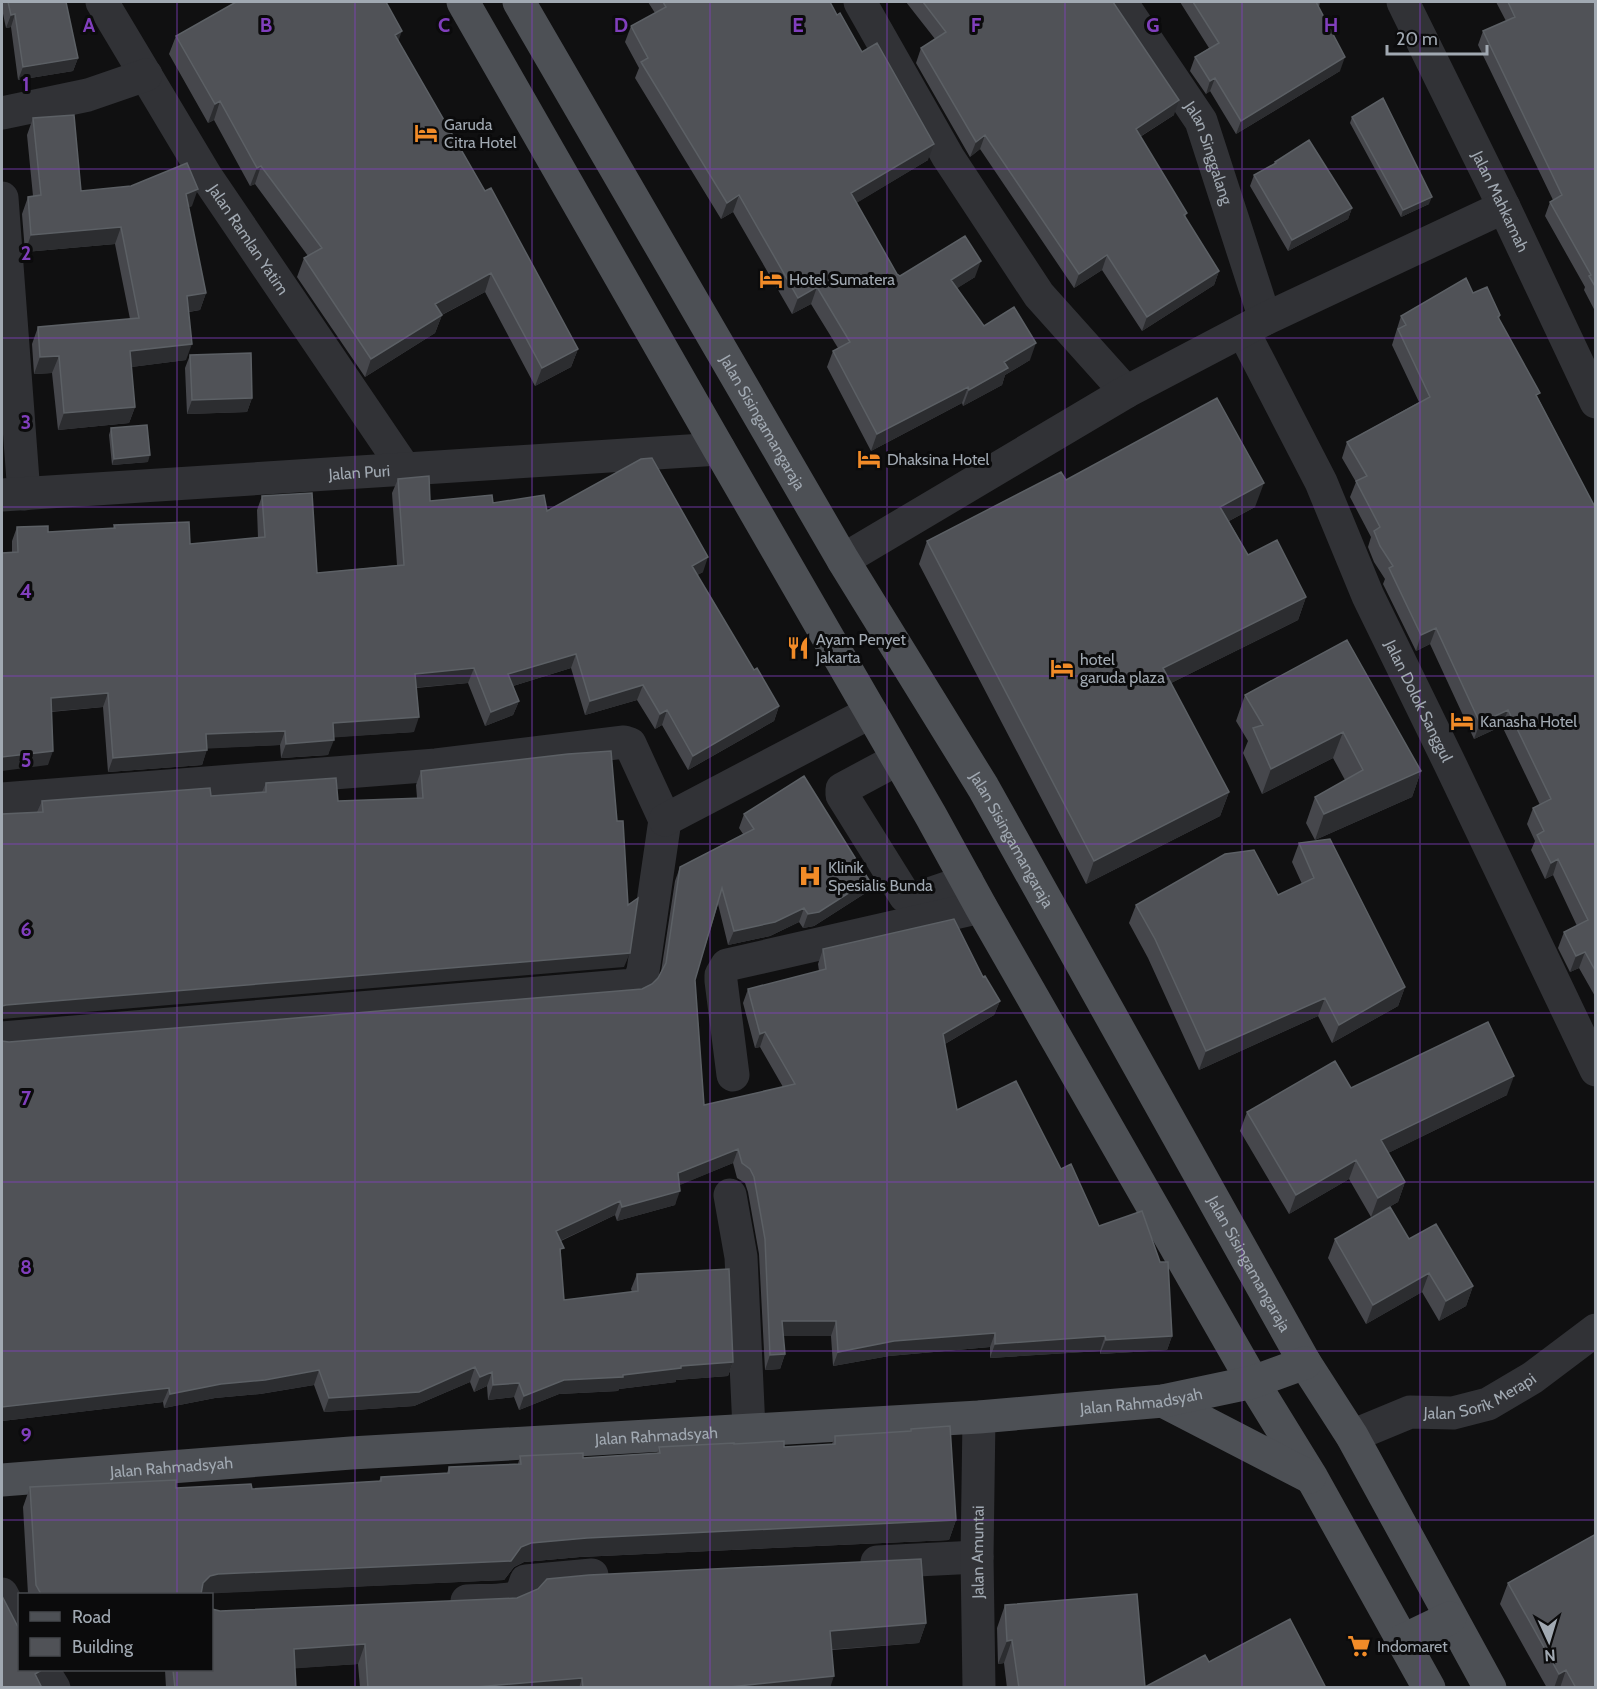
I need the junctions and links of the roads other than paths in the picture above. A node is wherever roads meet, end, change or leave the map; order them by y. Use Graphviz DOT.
graph roads {
  1 [pos="102,2"];
  2 [pos="463,2"];
  3 [pos="519,2"];
  4 [pos="860,2"];
  5 [pos="1121,2"];
  6 [pos="1404,2"];
  7 [pos="146,75"];
  8 [pos="2,113"];
  9 [pos="2,198"];
  10 [pos="1504,207"];
  11 [pos="1254,325"];
  12 [pos="1126,392"];
  13 [pos="1596,402"];
  14 [pos="719,449"];
  15 [pos="405,471"];
  16 [pos="13,495"];
  17 [pos="843,560"];
  18 [pos="871,712"];
  19 [pos="898,759"];
  20 [pos="2,799"];
  21 [pos="665,820"];
  22 [pos="974,894"];
  23 [pos="2,1038"];
  24 [pos="1596,1070"];
  25 [pos="733,1075"];
  26 [pos="730,1195"];
  27 [pos="1596,1330"];
  28 [pos="1305,1364"];
  29 [pos="1253,1382"];
  30 [pos="1164,1401"];
  31 [pos="979,1417"];
  32 [pos="749,1429"];
  33 [pos="1352,1437"];
  34 [pos="1311,1478"];
  35 [pos="2,1480"];
  36 [pos="977,1557"];
  37 [pos="849,1563"];
  38 [pos="616,1574"];
  39 [pos="438,1602"];
  40 [pos="1450,1618"];
  41 [pos="1402,1641"];
  42 [pos="44,1671"];
  43 [pos="54,1688"];
  44 [pos="979,1688"];
  45 [pos="1429,1688"];
  46 [pos="1490,1688"];
  1 -- 7 [label="street, Jalan Ramlan Yatim"];
  2 -- 14 [label="main road"];
  3 -- 17 [label="main road, Jalan Sisingamangaraja"];
  4 -- 12 [label="street"];
  5 -- 11 [label="street, Jalan Singgalang"];
  6 -- 10 [label="street, Jalan Mahkamah"];
  7 -- 8 [label="street"];
  7 -- 15 [label="street, Jalan Ramlan Yatim"];
  9 -- 16 [label="street"];
  10 -- 11 [label="street"];
  10 -- 13 [label="street, Jalan Mahkamah"];
  11 -- 12 [label="street"];
  11 -- 24 [label="street, Jalan Dolok Sanggul"];
  12 -- 17 [label="street"];
  14 -- 15 [label="street, Jalan Puri"];
  14 -- 18 [label="main road"];
  15 -- 16 [label="street, Jalan Puri"];
  17 -- 28 [label="main road, Jalan Sisingamangaraja"];
  18 -- 19 [label="main road"];
  18 -- 21 [label="street"];
  19 -- 22 [label="main road"];
  19 -- 22 [label="street"];
  20 -- 21 [label="street"];
  21 -- 23 [label="street"];
  22 -- 25 [label="street"];
  22 -- 29 [label="main road"];
  26 -- 32 [label="street"];
  27 -- 33 [label="street, Jalan Sorik Merapi"];
  28 -- 29 [label="main road, Jalan Rahmadsyah"];
  28 -- 33 [label="main road, Jalan Sisingamangaraja"];
  29 -- 30 [label="main road, Jalan Rahmadsyah"];
  29 -- 34 [label="main road"];
  30 -- 31 [label="main road, Jalan Rahmadsyah"];
  30 -- 34 [label="main road"];
  31 -- 32 [label="main road, Jalan Rahmadsyah"];
  31 -- 36 [label="street, Jalan Amuntai"];
  32 -- 35 [label="main road, Jalan Rahmadsyah"];
  33 -- 40 [label="main road, Jalan Sisingamangaraja"];
  34 -- 41 [label="main road"];
  36 -- 37 [label="street"];
  36 -- 44 [label="street, Jalan Amuntai"];
  38 -- 39 [label="street"];
  40 -- 41 [label="main road"];
  40 -- 46 [label="main road, Jalan Sisingamangaraja"];
  41 -- 45 [label="main road"];
  42 -- 43 [label="street"];
}
